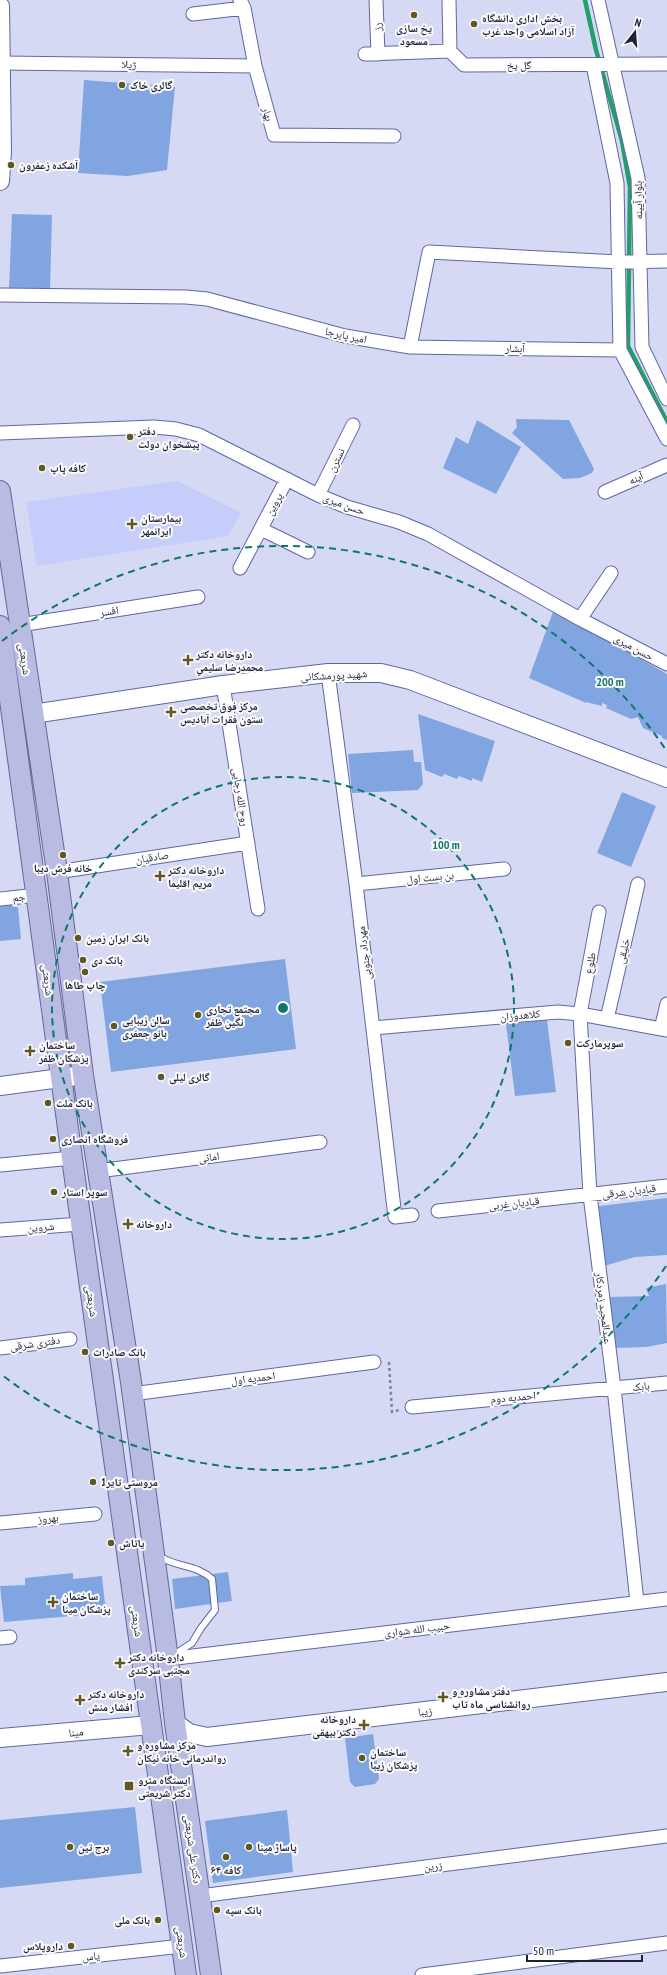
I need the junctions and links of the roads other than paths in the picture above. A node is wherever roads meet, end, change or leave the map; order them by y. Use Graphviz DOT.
graph roads {
  1 [pos="376,0"];
  2 [pos="449,0"];
  3 [pos="598,0"];
  4 [pos="242,4"];
  5 [pos="0,6"];
  6 [pos="193,14"];
  7 [pos="450,51"];
  8 [pos="365,54"];
  9 [pos="378,54"];
  10 [pos="2,63"];
  11 [pos="612,64"];
  12 [pos="667,64"];
  13 [pos="594,65"];
  14 [pos="255,66"];
  15 [pos="394,136"];
  16 [pos="0,181"];
  17 [pos="639,261"];
  18 [pos="667,261"];
  19 [pos="619,262"];
  20 [pos="0,295"];
  21 [pos="410,347"];
  22 [pos="620,350"];
  23 [pos="667,399"];
  24 [pos="353,425"];
  25 [pos="0,433"];
  26 [pos="667,439"];
  27 [pos="667,465"];
  28 [pos="287,479"];
  29 [pos="0,490"];
  30 [pos="605,492"];
  31 [pos="318,495"];
  32 [pos="261,529"];
  33 [pos="308,552"];
  34 [pos="240,568"];
  35 [pos="611,574"];
  36 [pos="198,598"];
  37 [pos="580,619"];
  38 [pos="20,625"];
  39 [pos="0,626"];
  40 [pos="667,664"];
  41 [pos="328,673"];
  42 [pos="223,685"];
  43 [pos="34,714"];
  44 [pos="667,778"];
  45 [pos="248,843"];
  46 [pos="504,869"];
  47 [pos="57,872"];
  48 [pos="356,884"];
  49 [pos="638,884"];
  50 [pos="37,895"];
  51 [pos="0,899"];
  52 [pos="258,909"];
  53 [pos="599,912"];
  54 [pos="667,1004"];
  55 [pos="580,1014"];
  56 [pos="607,1019"];
  57 [pos="373,1028"];
  58 [pos="664,1029"];
  59 [pos="83,1075"];
  60 [pos="61,1078"];
  61 [pos="23,1083"];
  62 [pos="0,1086"];
  63 [pos="64,1099"];
  64 [pos="320,1142"];
  65 [pos="72,1158"];
  66 [pos="0,1164"];
  67 [pos="98,1171"];
  68 [pos="667,1186"];
  69 [pos="590,1195"];
  70 [pos="438,1212"];
  71 [pos="412,1214"];
  72 [pos="82,1224"];
  73 [pos="0,1230"];
  74 [pos="118,1300"];
  75 [pos="92,1303"];
  76 [pos="70,1339"];
  77 [pos="0,1348"];
  78 [pos="374,1362"];
  79 [pos="667,1383"];
  80 [pos="614,1388"];
  81 [pos="132,1394"];
  82 [pos="412,1407"];
  83 [pos="95,1514"];
  84 [pos="0,1523"];
  85 [pos="152,1552"];
  86 [pos="667,1599"];
  87 [pos="637,1602"];
  88 [pos="168,1660"];
  89 [pos="667,1682"];
  90 [pos="175,1723"];
  91 [pos="151,1725"];
  92 [pos="0,1738"];
  93 [pos="667,1836"];
  94 [pos="200,1896"];
  95 [pos="667,1943"];
  96 [pos="182,1946"];
  97 [pos="0,1966"];
  98 [pos="453,1973"];
  99 [pos="186,1975"];
  100 [pos="211,1975"];
  101 [pos="422,1975"];
  1 -- 9 [label="street, رز"];
  2 -- 7 [label="street"];
  3 -- 11 [label="street, بلوار آیینه"];
  4 -- 6 [label="street"];
  4 -- 14 [label="street, بهار"];
  5 -- 10 [label="street"];
  7 -- 9 [label="street"];
  7 -- 13 [label="street, گل یخ"];
  8 -- 9 [label="street"];
  10 -- 14 [label="street, ژیلا"];
  10 -- 16 [label="street"];
  11 -- 12 [label="street"];
  11 -- 13 [label="street, گل یخ"];
  11 -- 17 [label="street, بلوار آیینه"];
  13 -- 19 [label="street, بلوار آیینه"];
  14 -- 15 [label="street, بهار"];
  17 -- 18 [label="street"];
  17 -- 19 [label="street"];
  17 -- 23 [label="street, بلوار آیینه"];
  19 -- 21 [label="street"];
  19 -- 22 [label="street, بلوار آیینه"];
  20 -- 21 [label="street, امیر پابرجا"];
  21 -- 22 [label="street, آبشار"];
  22 -- 26 [label="street, بلوار آیینه"];
  24 -- 31 [label="street, نسترن"];
  25 -- 28 [label="street, حسن میری"];
  27 -- 30 [label="street, آینه"];
  28 -- 31 [label="street, حسن میری"];
  28 -- 32 [label="street, پروین"];
  29 -- 38 [label="main road, شریعتی"];
  31 -- 37 [label="street, حسن میری"];
  32 -- 33 [label="street, پروین"];
  32 -- 34 [label="street, پروین"];
  35 -- 37 [label="street"];
  36 -- 38 [label="street, افسر"];
  37 -- 40 [label="street, حسن میری"];
  38 -- 43 [label="main road, شریعتی"];
  39 -- 50 [label="main road, شریعتی"];
  41 -- 42 [label="street, شهید پورمشکانی"];
  41 -- 44 [label="street, شهید پورمشکانی"];
  41 -- 48 [label="street, مهرداد جنوبی"];
  42 -- 43 [label="street, شهید پورمشکانی"];
  42 -- 45 [label="street, روح الله رجایی"];
  43 -- 47 [label="main road, شریعتی"];
  45 -- 47 [label="street, صادقیان"];
  45 -- 52 [label="street, روح الله رجایی"];
  46 -- 48 [label="street, بن بست اول"];
  47 -- 59 [label="main road, شریعتی"];
  48 -- 57 [label="street, مهرداد جنوبی"];
  49 -- 56 [label="street, خلیقی"];
  50 -- 51 [label="street, جم"];
  50 -- 60 [label="main road, شریعتی"];
  53 -- 55 [label="street, طلوع"];
  54 -- 58 [label="street"];
  55 -- 56 [label="street, کلاهدوزان"];
  55 -- 57 [label="street, کلاهدوزان"];
  55 -- 69 [label="street, عبدالمجید زمردکار"];
  56 -- 58 [label="street, کلاهدوزان"];
  57 -- 71 [label="street, مهرداد جنوبی"];
  59 -- 60 [label="street"];
  59 -- 67 [label="main road, شریعتی"];
  60 -- 61 [label="street"];
  60 -- 63 [label="main road, شریعتی"];
  61 -- 62 [label="street"];
  61 -- 63 [label="street"];
  63 -- 65 [label="main road, شریعتی"];
  64 -- 67 [label="street, امانی"];
  65 -- 66 [label="street"];
  65 -- 72 [label="main road, شریعتی"];
  67 -- 74 [label="main road, شریعتی"];
  68 -- 69 [label="street, قبادیان شرقی"];
  69 -- 70 [label="street, قبادیان غربی"];
  69 -- 80 [label="street, عبدالمجید زمردکار"];
  72 -- 73 [label="street, شروین"];
  72 -- 75 [label="main road, شریعتی"];
  74 -- 75 [label="main road"];
  74 -- 81 [label="main road, شریعتی"];
  75 -- 91 [label="main road, شریعتی"];
  76 -- 77 [label="street, دفتری شرقی"];
  78 -- 81 [label="street, احمدیه اول"];
  79 -- 80 [label="street, بابک"];
  80 -- 82 [label="street, احمدیه دوم"];
  80 -- 87 [label="street, عبدالمجید زمردکار"];
  81 -- 85 [label="main road, شریعتی"];
  83 -- 84 [label="street, بهروز"];
  85 -- 88 [label="main road, شریعتی"];
  85 -- 88 [label="lane"];
  86 -- 87 [label="street, حبیب الله شواری"];
  87 -- 88 [label="street, حبیب الله شواری"];
  88 -- 90 [label="main road, دکتر علی شریعتی"];
  89 -- 90 [label="street, زیبا"];
  90 -- 94 [label="main road, دکتر علی شریعتی"];
  91 -- 92 [label="street, مینا"];
  91 -- 96 [label="main road, شریعتی"];
  93 -- 94 [label="street, زرین"];
  94 -- 100 [label="main road"];
  95 -- 98 [label="street"];
  96 -- 97 [label="street, یاس"];
  96 -- 99 [label="main road, شریعتی"];
  98 -- 101 [label="street"];
}
